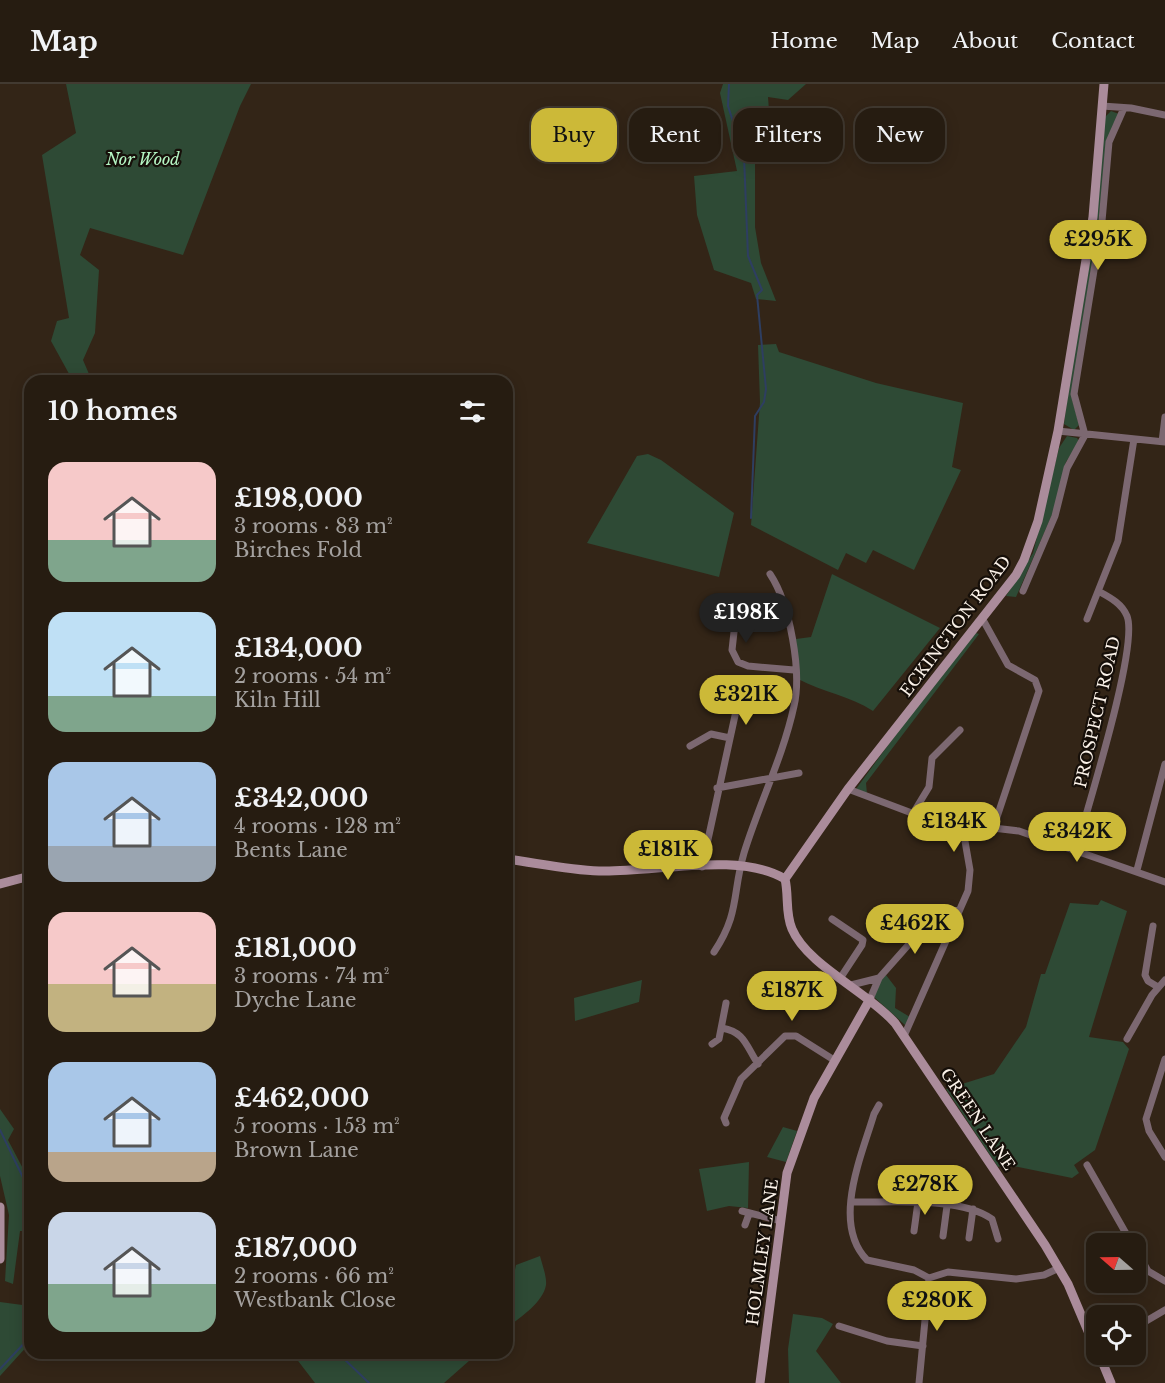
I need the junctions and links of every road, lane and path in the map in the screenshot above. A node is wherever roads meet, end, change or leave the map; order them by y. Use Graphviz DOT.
graph roads {
  1 [pos="1104,84"];
  2 [pos="1102,106"];
  3 [pos="1124,108"];
  4 [pos="1165,115"];
  5 [pos="1165,417"];
  6 [pos="1058,431"];
  7 [pos="1085,435"];
  8 [pos="1134,440"];
  9 [pos="1164,442"];
  10 [pos="770,574"];
  11 [pos="1023,591"];
  12 [pos="1100,592"];
  13 [pos="717,615"];
  14 [pos="982,618"];
  15 [pos="1087,619"];
  16 [pos="794,670"];
  17 [pos="710,698"];
  18 [pos="960,730"];
  19 [pos="730,738"];
  20 [pos="690,746"];
  21 [pos="1165,764"];
  22 [pos="799,773"];
  23 [pos="771,778"];
  24 [pos="717,788"];
  25 [pos="848,789"];
  26 [pos="912,815"];
  27 [pos="962,824"];
  28 [pos="994,826"];
  29 [pos="1076,850"];
  30 [pos="513,860"];
  31 [pos="741,865"];
  32 [pos="702,867"];
  33 [pos="1137,870"];
  34 [pos="24,878"];
  35 [pos="785,879"];
  36 [pos="1165,882"];
  37 [pos="0,884"];
  38 [pos="960,909"];
  39 [pos="938,918"];
  40 [pos="832,919"];
  41 [pos="1154,926"];
  42 [pos="950,931"];
  43 [pos="714,952"];
  44 [pos="840,977"];
  45 [pos="879,978"];
  46 [pos="1165,980"];
  47 [pos="850,985"];
  48 [pos="1158,987"];
  49 [pos="870,999"];
  50 [pos="726,1003"];
  51 [pos="722,1028"];
  52 [pos="904,1036"];
  53 [pos="1127,1039"];
  54 [pos="712,1044"];
  55 [pos="1165,1059"];
  56 [pos="834,1060"];
  57 [pos="758,1064"];
  58 [pos="729,1105"];
  59 [pos="879,1105"];
  60 [pos="737,1108"];
  61 [pos="726,1123"];
  62 [pos="1165,1157"];
  63 [pos="1087,1165"];
  64 [pos="851,1202"];
  65 [pos="918,1202"];
  66 [pos="947,1206"];
  67 [pos="0,1207"];
  68 [pos="973,1209"];
  69 [pos="781,1221"];
  70 [pos="745,1225"];
  71 [pos="914,1231"];
  72 [pos="1126,1233"];
  73 [pos="943,1236"];
  74 [pos="969,1238"];
  75 [pos="998,1239"];
  76 [pos="0,1259"];
  77 [pos="1059,1268"];
  78 [pos="1146,1268"];
  79 [pos="929,1278"];
  80 [pos="1165,1281"];
  81 [pos="1165,1310"];
  82 [pos="1146,1321"];
  83 [pos="1086,1325"];
  84 [pos="839,1326"];
  85 [pos="923,1346"];
  86 [pos="1104,1365"];
  87 [pos="760,1383"];
  88 [pos="919,1383"];
  89 [pos="1111,1383"];
  1 -- 2 [label="main road, ECKINGTON ROAD"];
  2 -- 3 [label="street"];
  2 -- 6 [label="main road, ECKINGTON ROAD"];
  3 -- 4 [label="street"];
  3 -- 7 [label="street"];
  5 -- 9 [label="street"];
  6 -- 7 [label="street"];
  6 -- 14 [label="main road, ECKINGTON ROAD"];
  7 -- 8 [label="street"];
  7 -- 11 [label="street, ECKINGTON ROAD"];
  8 -- 9 [label="street"];
  8 -- 12 [label="street"];
  10 -- 16 [label="street"];
  12 -- 15 [label="street"];
  12 -- 29 [label="street, PROSPECT ROAD"];
  13 -- 16 [label="street"];
  14 -- 25 [label="main road, ECKINGTON ROAD"];
  14 -- 28 [label="street"];
  16 -- 23 [label="street"];
  17 -- 19 [label="street"];
  18 -- 26 [label="street"];
  19 -- 20 [label="street"];
  19 -- 24 [label="street"];
  21 -- 33 [label="street"];
  22 -- 23 [label="street"];
  23 -- 24 [label="street"];
  23 -- 31 [label="street"];
  24 -- 32 [label="street"];
  25 -- 26 [label="street"];
  25 -- 35 [label="main road, ECKINGTON ROAD"];
  26 -- 27 [label="street"];
  27 -- 28 [label="street"];
  27 -- 38 [label="street"];
  28 -- 29 [label="street"];
  29 -- 33 [label="street"];
  30 -- 32 [label="main road"];
  31 -- 32 [label="main road"];
  31 -- 35 [label="main road"];
  31 -- 43 [label="street"];
  33 -- 36 [label="street"];
  34 -- 37 [label="main road"];
  35 -- 44 [label="main road, GREEN LANE"];
  38 -- 39 [label="street"];
  38 -- 42 [label="street"];
  39 -- 42 [label="street"];
  39 -- 45 [label="street"];
  40 -- 44 [label="street"];
  41 -- 48 [label="street"];
  42 -- 52 [label="street"];
  44 -- 47 [label="main road, GREEN LANE"];
  45 -- 47 [label="street"];
  45 -- 49 [label="street"];
  46 -- 48 [label="street"];
  47 -- 49 [label="main road, GREEN LANE"];
  48 -- 53 [label="street"];
  49 -- 52 [label="main road, GREEN LANE"];
  49 -- 56 [label="main road, HOLMLEY LANE"];
  50 -- 51 [label="street"];
  51 -- 54 [label="street"];
  51 -- 57 [label="street"];
  52 -- 77 [label="main road, GREEN LANE"];
  55 -- 62 [label="street"];
  56 -- 57 [label="street"];
  56 -- 69 [label="main road, HOLMLEY LANE"];
  57 -- 58 [label="street"];
  58 -- 60 [label="street"];
  58 -- 61 [label="street"];
  59 -- 64 [label="street"];
  63 -- 72 [label="street"];
  64 -- 65 [label="street"];
  64 -- 79 [label="street"];
  65 -- 66 [label="street"];
  65 -- 71 [label="street"];
  66 -- 68 [label="street"];
  66 -- 73 [label="street"];
  67 -- 76 [label="main road"];
  68 -- 74 [label="street"];
  68 -- 75 [label="street"];
  69 -- 70 [label="street"];
  69 -- 87 [label="main road, HOLMLEY LANE"];
  77 -- 79 [label="street"];
  77 -- 83 [label="main road, GREEN LANE"];
  78 -- 80 [label="street"];
  79 -- 85 [label="street"];
  81 -- 82 [label="street"];
  84 -- 85 [label="street"];
  85 -- 88 [label="street"];
  86 -- 89 [label="main road"];
}
